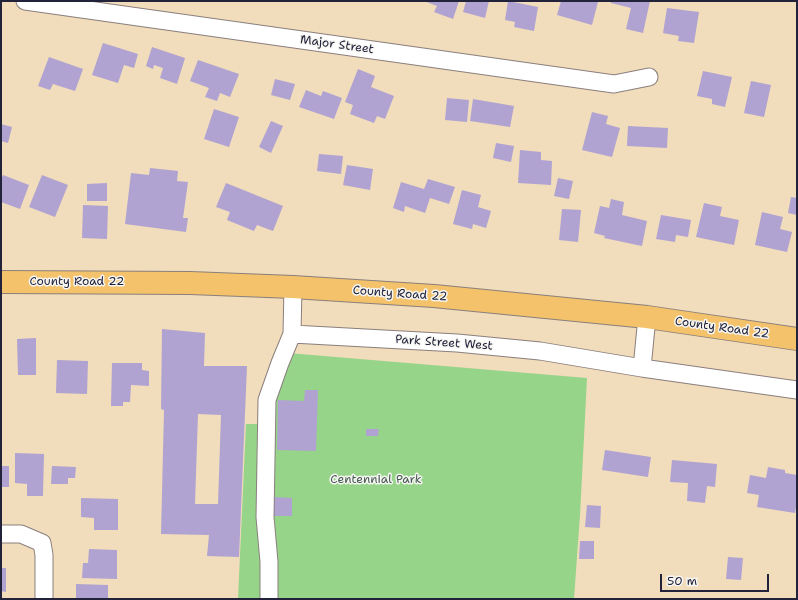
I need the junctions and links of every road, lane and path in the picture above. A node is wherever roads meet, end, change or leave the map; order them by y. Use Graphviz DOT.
graph roads {
  1 [pos="25,1"];
  2 [pos="648,77"];
  3 [pos="1,282"];
  4 [pos="293,287"];
  5 [pos="647,317"];
  6 [pos="292,334"];
  7 [pos="797,339"];
  8 [pos="642,368"];
  9 [pos="797,390"];
  10 [pos="1,534"];
  11 [pos="44,599"];
  12 [pos="269,599"];
  1 -- 2 [label="street, Major Street"];
  3 -- 4 [label="main road, County Road 22"];
  4 -- 5 [label="main road, County Road 22"];
  4 -- 6 [label="street"];
  5 -- 7 [label="main road, County Road 22"];
  5 -- 8 [label="street"];
  6 -- 8 [label="street, Park Street West"];
  6 -- 12 [label="street"];
  8 -- 9 [label="street, Park Street West"];
  10 -- 11 [label="street"];
}
